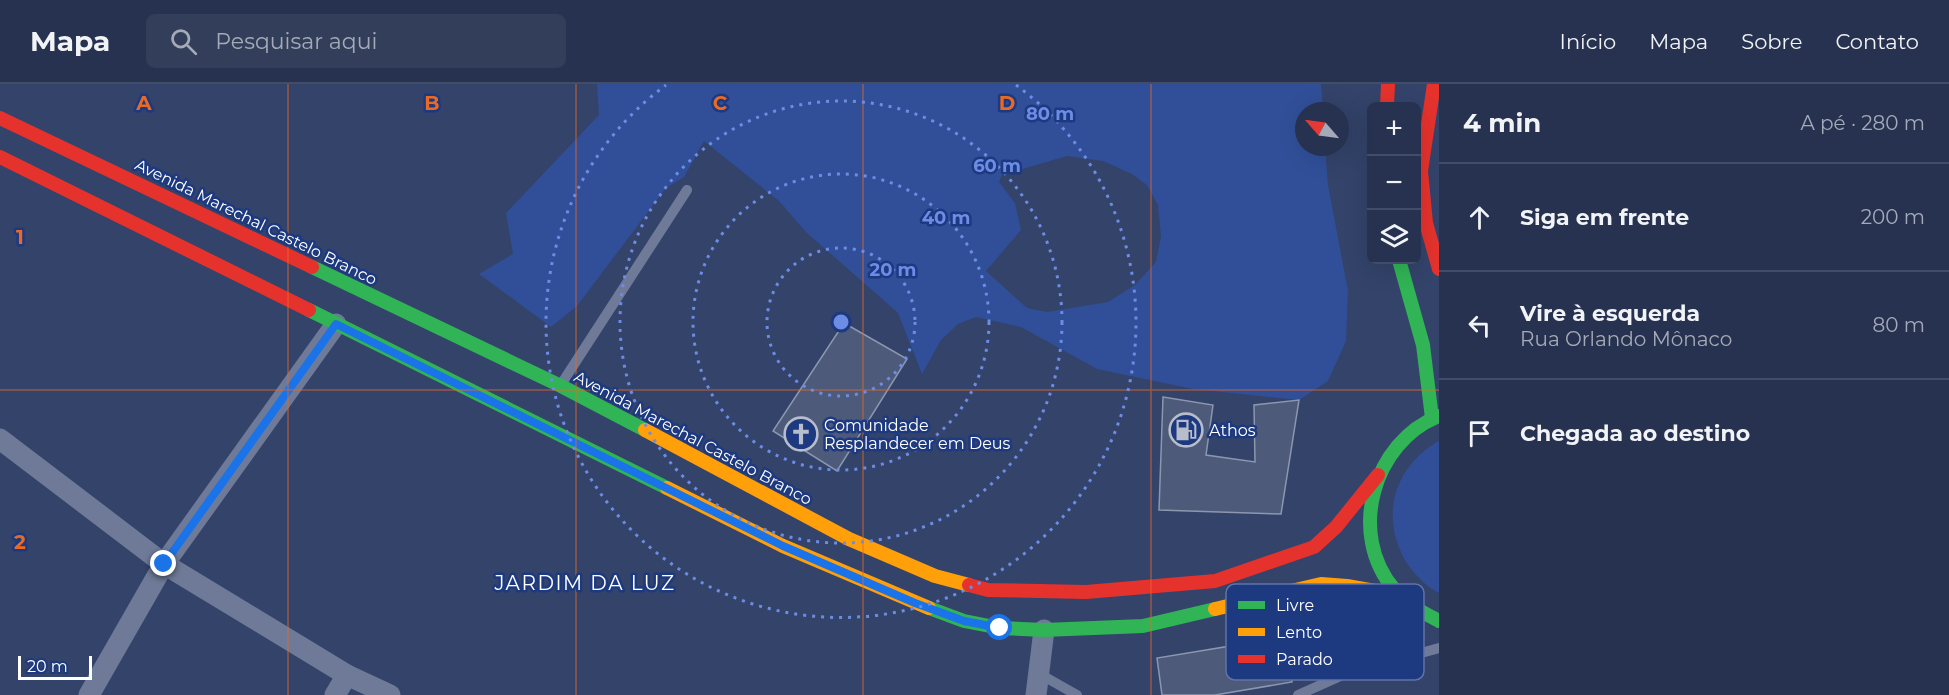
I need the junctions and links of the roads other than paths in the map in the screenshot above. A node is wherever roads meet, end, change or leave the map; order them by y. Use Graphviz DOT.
graph roads {
  1 [pos="1388,84"];
  2 [pos="1434,84"];
  3 [pos="1387,102"];
  4 [pos="0,118"];
  5 [pos="0,158"];
  6 [pos="687,190"];
  7 [pos="1400,264"];
  8 [pos="1439,268"];
  9 [pos="336,324"];
  10 [pos="561,386"];
  11 [pos="1436,417"];
  12 [pos="0,439"];
  13 [pos="1378,475"];
  14 [pos="164,564"];
  15 [pos="1390,584"];
  16 [pos="1226,607"];
  17 [pos="1424,615"];
  18 [pos="1438,624"];
  19 [pos="1044,630"];
  20 [pos="1439,648"];
  21 [pos="1424,652"];
  22 [pos="1038,674"];
  23 [pos="346,675"];
  24 [pos="1332,680"];
  25 [pos="89,695"];
  26 [pos="335,695"];
  27 [pos="390,695"];
  28 [pos="1035,695"];
  29 [pos="1077,695"];
  30 [pos="1299,695"];
  1 -- 3 [label="main road"];
  2 -- 8 [label="main road"];
  4 -- 10 [label="main road, Avenida Marechal Castelo Branco"];
  5 -- 9 [label="main road"];
  6 -- 10 [label="lane"];
  7 -- 11 [label="main road"];
  9 -- 14 [label="street"];
  9 -- 19 [label="main road"];
  10 -- 13 [label="main road, Avenida Marechal Castelo Branco"];
  11 -- 13 [label="main road"];
  12 -- 14 [label="street"];
  13 -- 15 [label="main road"];
  14 -- 23 [label="street"];
  14 -- 25 [label="street"];
  16 -- 19 [label="main road"];
  17 -- 18 [label="main road"];
  19 -- 22 [label="street"];
  20 -- 21 [label="lane"];
  22 -- 28 [label="street"];
  22 -- 29 [label="lane"];
  23 -- 26 [label="street"];
  23 -- 27 [label="street"];
  24 -- 30 [label="lane"];
}
